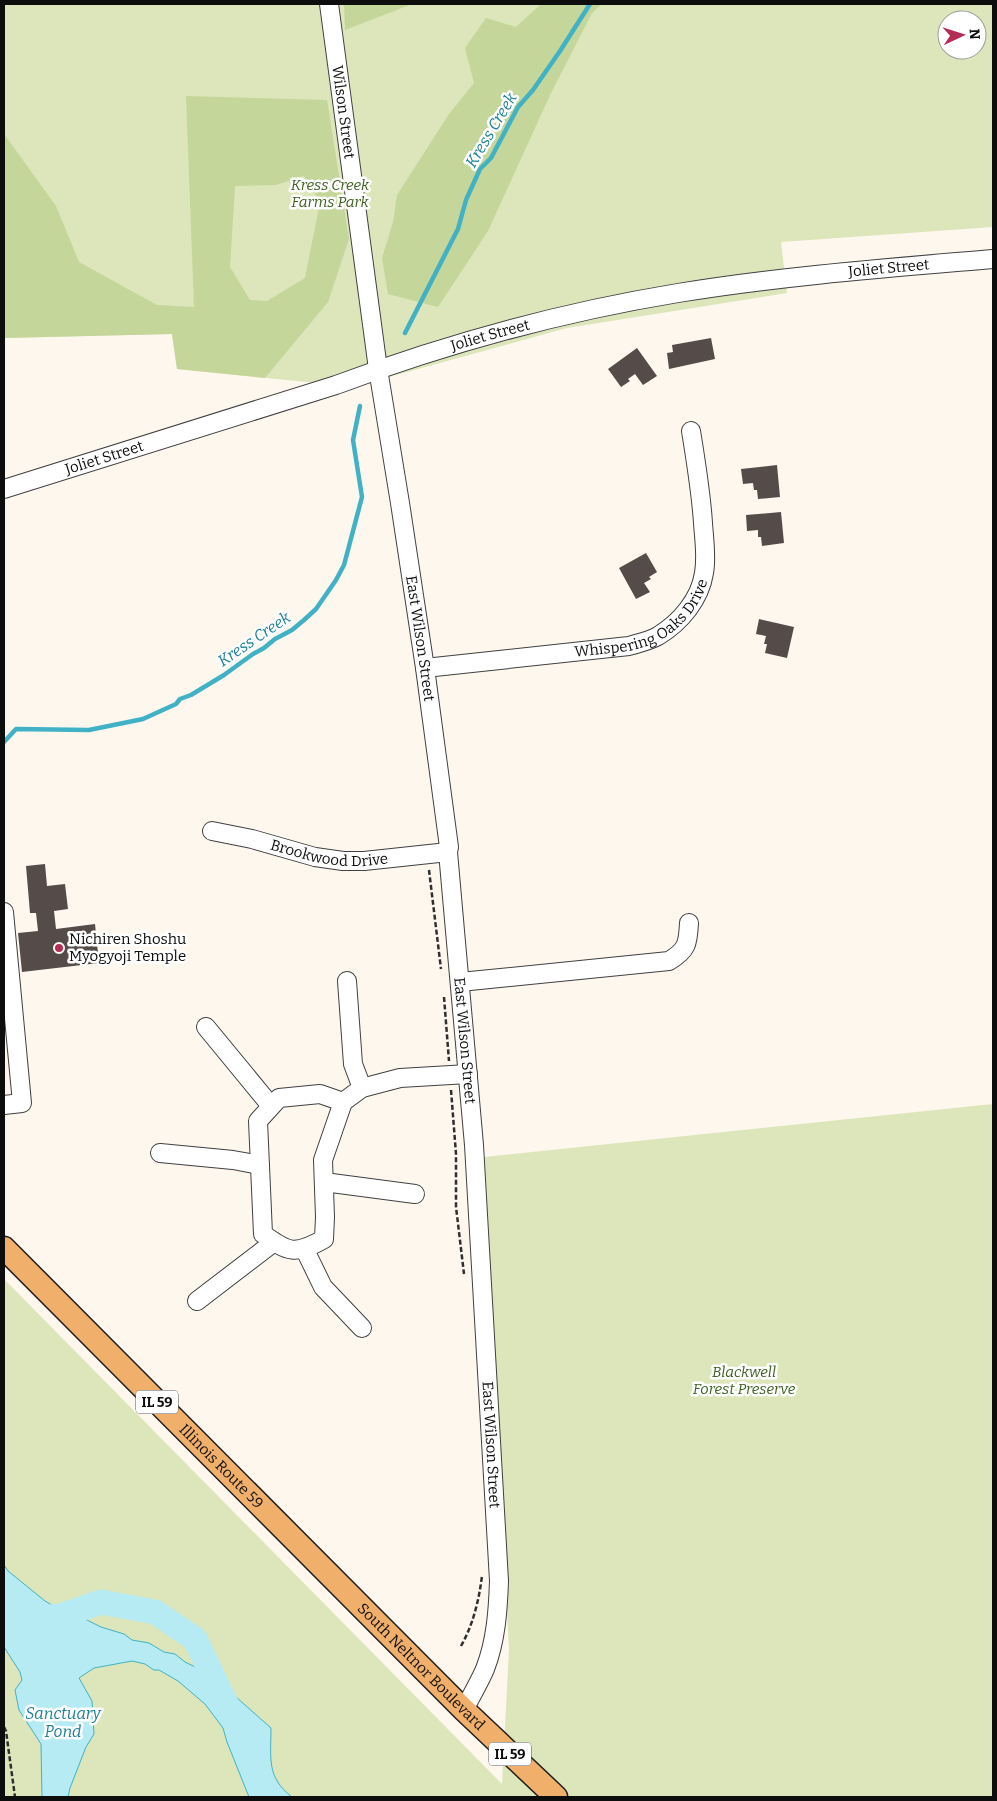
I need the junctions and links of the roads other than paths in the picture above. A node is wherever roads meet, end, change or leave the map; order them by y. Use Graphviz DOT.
graph roads {
  1 [pos="329,4"];
  2 [pos="993,259"];
  3 [pos="378,369"];
  4 [pos="691,431"];
  5 [pos="4,489"];
  6 [pos="425,668"];
  7 [pos="212,831"];
  8 [pos="448,852"];
  9 [pos="4,912"];
  10 [pos="689,923"];
  11 [pos="6,961"];
  12 [pos="347,981"];
  13 [pos="460,982"];
  14 [pos="206,1027"];
  15 [pos="9,1033"];
  16 [pos="468,1074"];
  17 [pos="362,1088"];
  18 [pos="343,1102"];
  19 [pos="4,1105"];
  20 [pos="272,1106"];
  21 [pos="160,1153"];
  22 [pos="260,1165"];
  23 [pos="324,1182"];
  24 [pos="416,1194"];
  25 [pos="274,1242"];
  26 [pos="4,1248"];
  27 [pos="305,1250"];
  28 [pos="197,1300"];
  29 [pos="362,1328"];
  30 [pos="310,1556"];
  31 [pos="464,1710"];
  32 [pos="556,1797"];
  1 -- 3 [label="street, Wilson Street"];
  2 -- 3 [label="street, Joliet Street"];
  3 -- 5 [label="street, Joliet Street"];
  3 -- 6 [label="street, East Wilson Street"];
  4 -- 6 [label="street, Whispering Oaks Drive"];
  6 -- 8 [label="street, East Wilson Street"];
  7 -- 8 [label="street, Brookwood Drive"];
  8 -- 13 [label="street, East Wilson Street"];
  9 -- 11 [label="street"];
  10 -- 13 [label="street"];
  11 -- 15 [label="street"];
  12 -- 17 [label="street"];
  13 -- 16 [label="street, East Wilson Street"];
  14 -- 20 [label="street"];
  15 -- 19 [label="street"];
  16 -- 17 [label="street"];
  16 -- 31 [label="street, East Wilson Street"];
  17 -- 18 [label="street"];
  18 -- 20 [label="street"];
  18 -- 23 [label="street"];
  20 -- 22 [label="street"];
  21 -- 22 [label="street"];
  22 -- 25 [label="street"];
  23 -- 24 [label="street"];
  23 -- 27 [label="street"];
  25 -- 27 [label="street"];
  25 -- 28 [label="street"];
  26 -- 30 [label="main road, Illinois Route 59 / IL 59"];
  27 -- 29 [label="street"];
  30 -- 31 [label="main road, South Neltnor Boulevard / IL 59"];
  31 -- 32 [label="main road, South Neltnor Boulevard / IL 59"];
}
